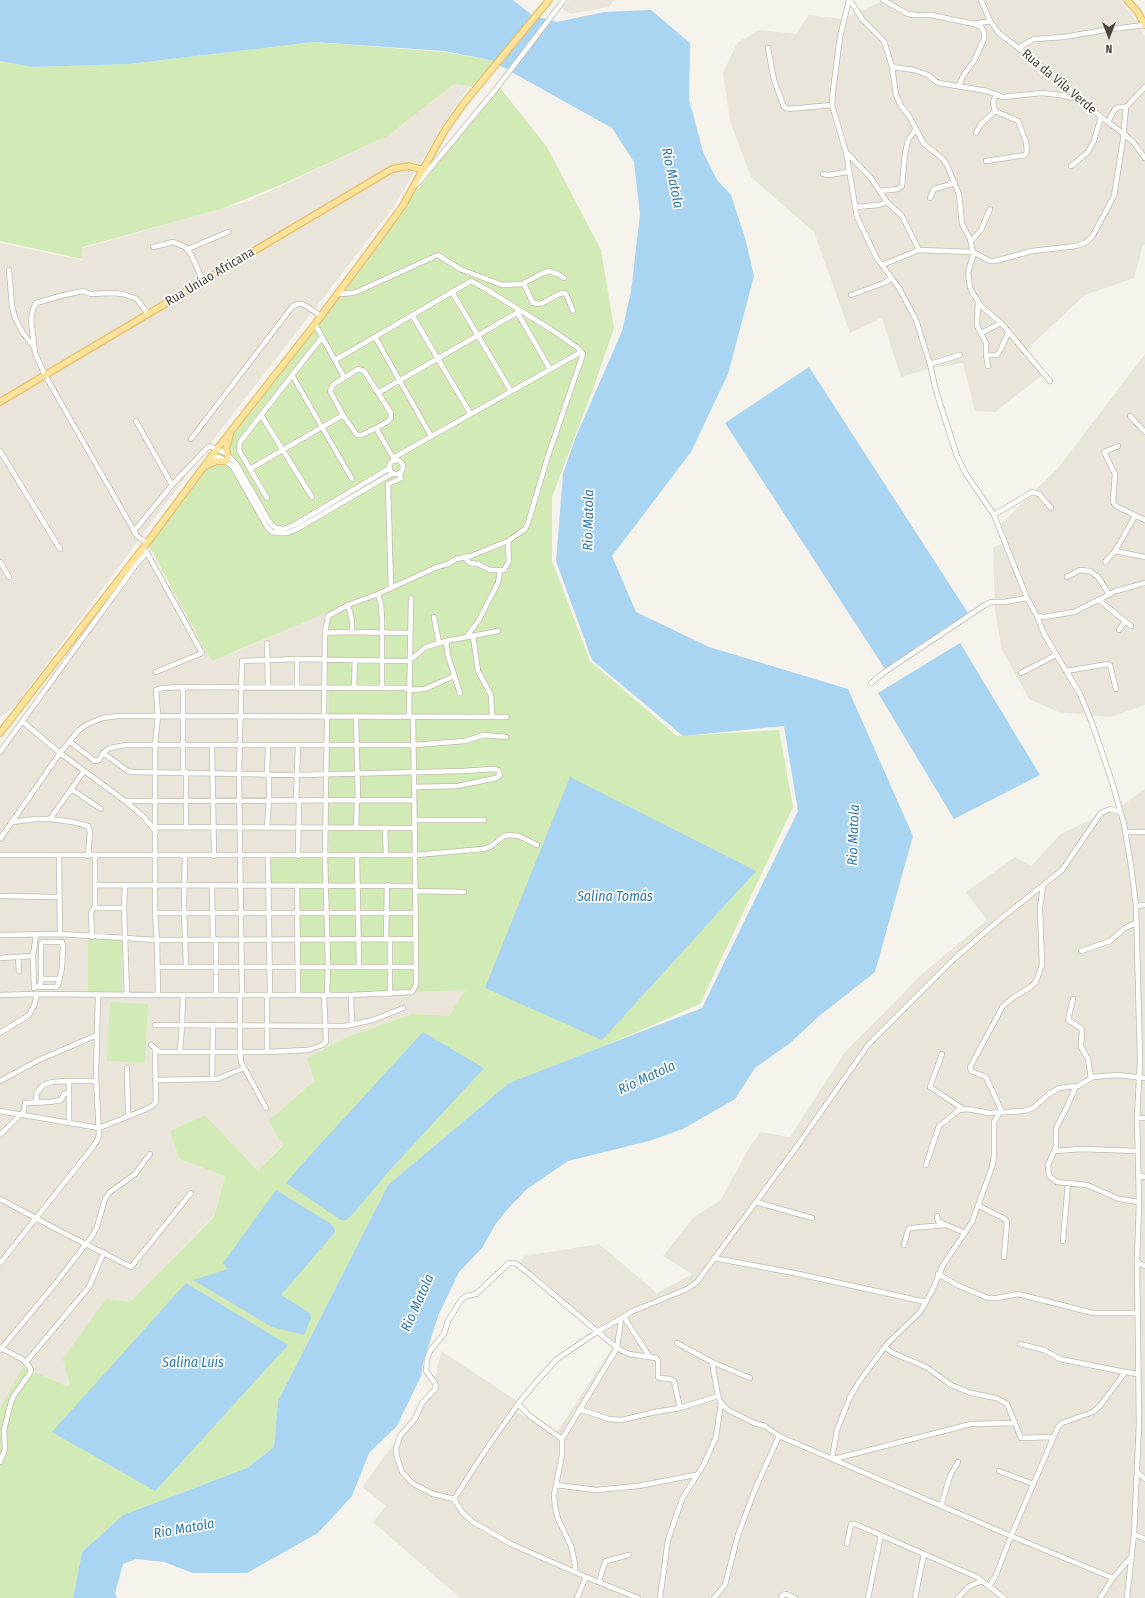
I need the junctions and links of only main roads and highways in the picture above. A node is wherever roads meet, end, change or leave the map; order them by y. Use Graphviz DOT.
graph roads {
  1 [pos="549,0"];
  2 [pos="1127,0"];
  3 [pos="1145,25"];
  4 [pos="424,170"];
  5 [pos="0,402"];
  6 [pos="232,430"];
  7 [pos="202,469"];
  8 [pos="0,733"];
  1 -- 4 [label="main road"];
  2 -- 3 [label="main road"];
  4 -- 5 [label="main road, Rua Uniao Africana"];
  4 -- 6 [label="main road"];
  6 -- 7 [label="main road"];
  6 -- 7 [label="main road"];
  7 -- 8 [label="main road"];
}
